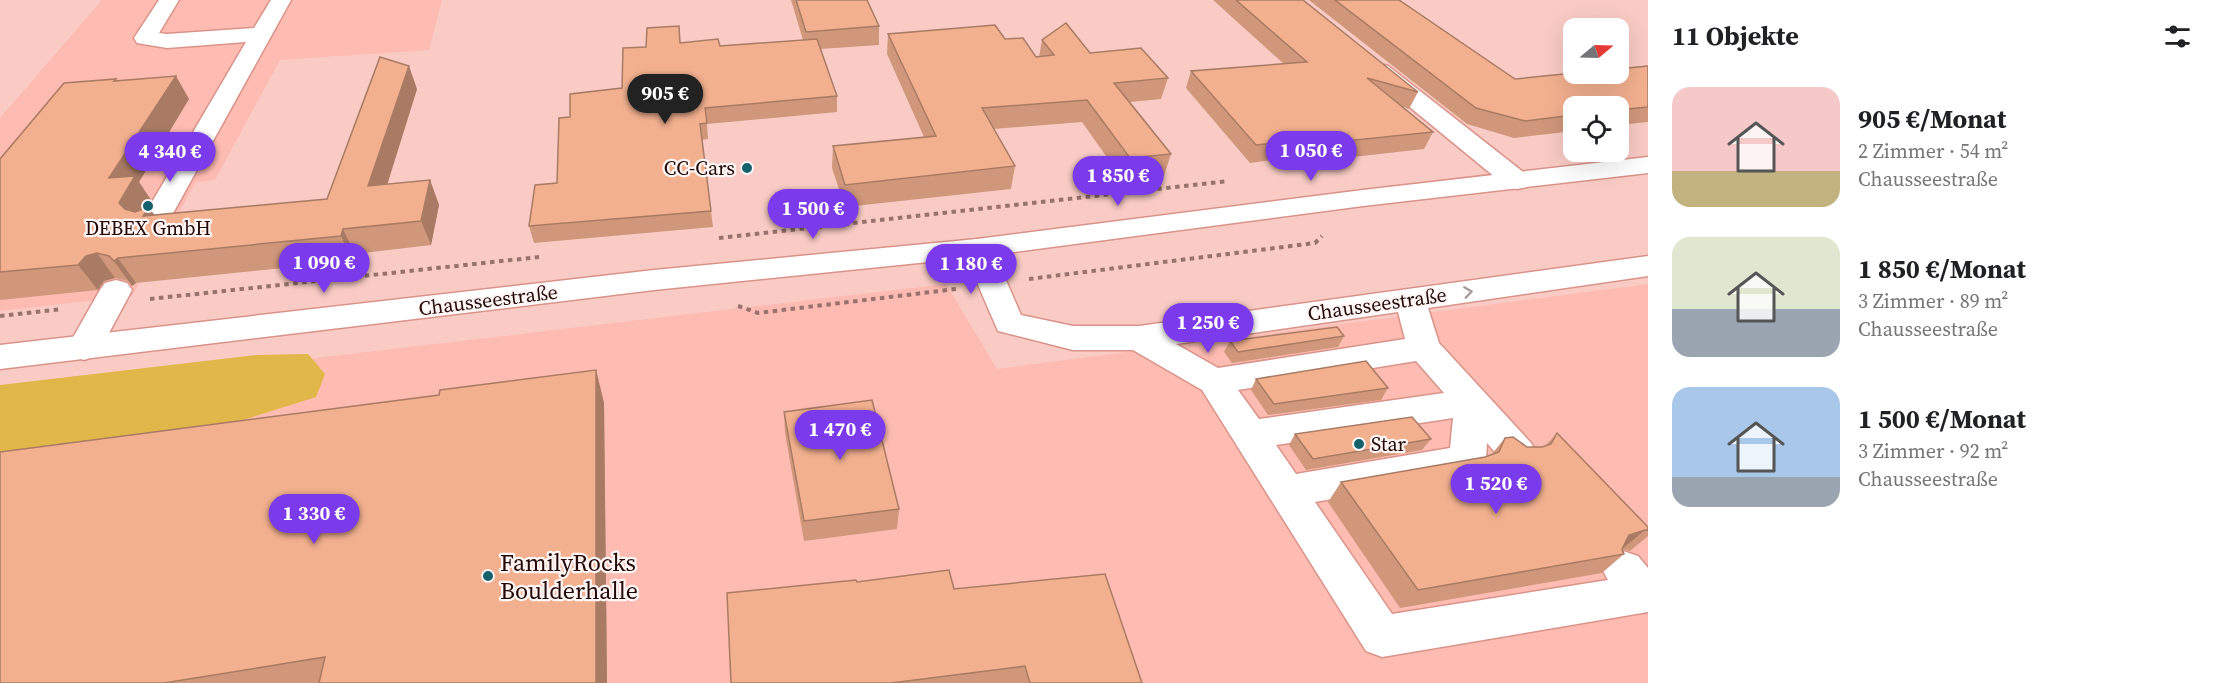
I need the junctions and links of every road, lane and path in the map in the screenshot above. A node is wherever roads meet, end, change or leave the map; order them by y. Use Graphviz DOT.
graph roads {
  1 [pos="169,0"];
  2 [pos="281,0"];
  3 [pos="261,34"];
  4 [pos="1365,59"];
  5 [pos="1648,165"];
  6 [pos="1517,180"];
  7 [pos="1233,181"];
  8 [pos="152,226"];
  9 [pos="711,239"];
  10 [pos="977,248"];
  11 [pos="547,256"];
  12 [pos="1648,266"];
  13 [pos="112,297"];
  14 [pos="1410,300"];
  15 [pos="0,316"];
  16 [pos="1139,338"];
  17 [pos="84,348"];
  18 [pos="1424,348"];
  19 [pos="0,357"];
  20 [pos="1214,381"];
  21 [pos="1250,435"];
  22 [pos="1518,453"];
  23 [pos="1287,491"];
  24 [pos="1623,569"];
  1 -- 3 [label="main road"];
  2 -- 3 [label="main road"];
  3 -- 8 [label="main road"];
  4 -- 6 [label="main road"];
  5 -- 6 [label="main road, Chausseestraße"];
  6 -- 10 [label="main road, Chausseestraße"];
  7 -- 9 [label="path"];
  10 -- 16 [label="main road, Chausseestraße"];
  10 -- 17 [label="main road, Chausseestraße"];
  11 -- 13 [label="path"];
  14 -- 12 [label="main road, Chausseestraße, one-way"];
  13 -- 15 [label="path"];
  13 -- 17 [label="main road"];
  14 -- 16 [label="main road, Chausseestraße"];
  14 -- 18 [label="main road"];
  16 -- 20 [label="main road"];
  17 -- 19 [label="main road, Chausseestraße"];
  18 -- 20 [label="main road"];
  18 -- 22 [label="main road"];
  20 -- 21 [label="main road"];
  21 -- 23 [label="main road"];
  21 -- 23 [label="main road"];
  23 -- 24 [label="main road"];
}
